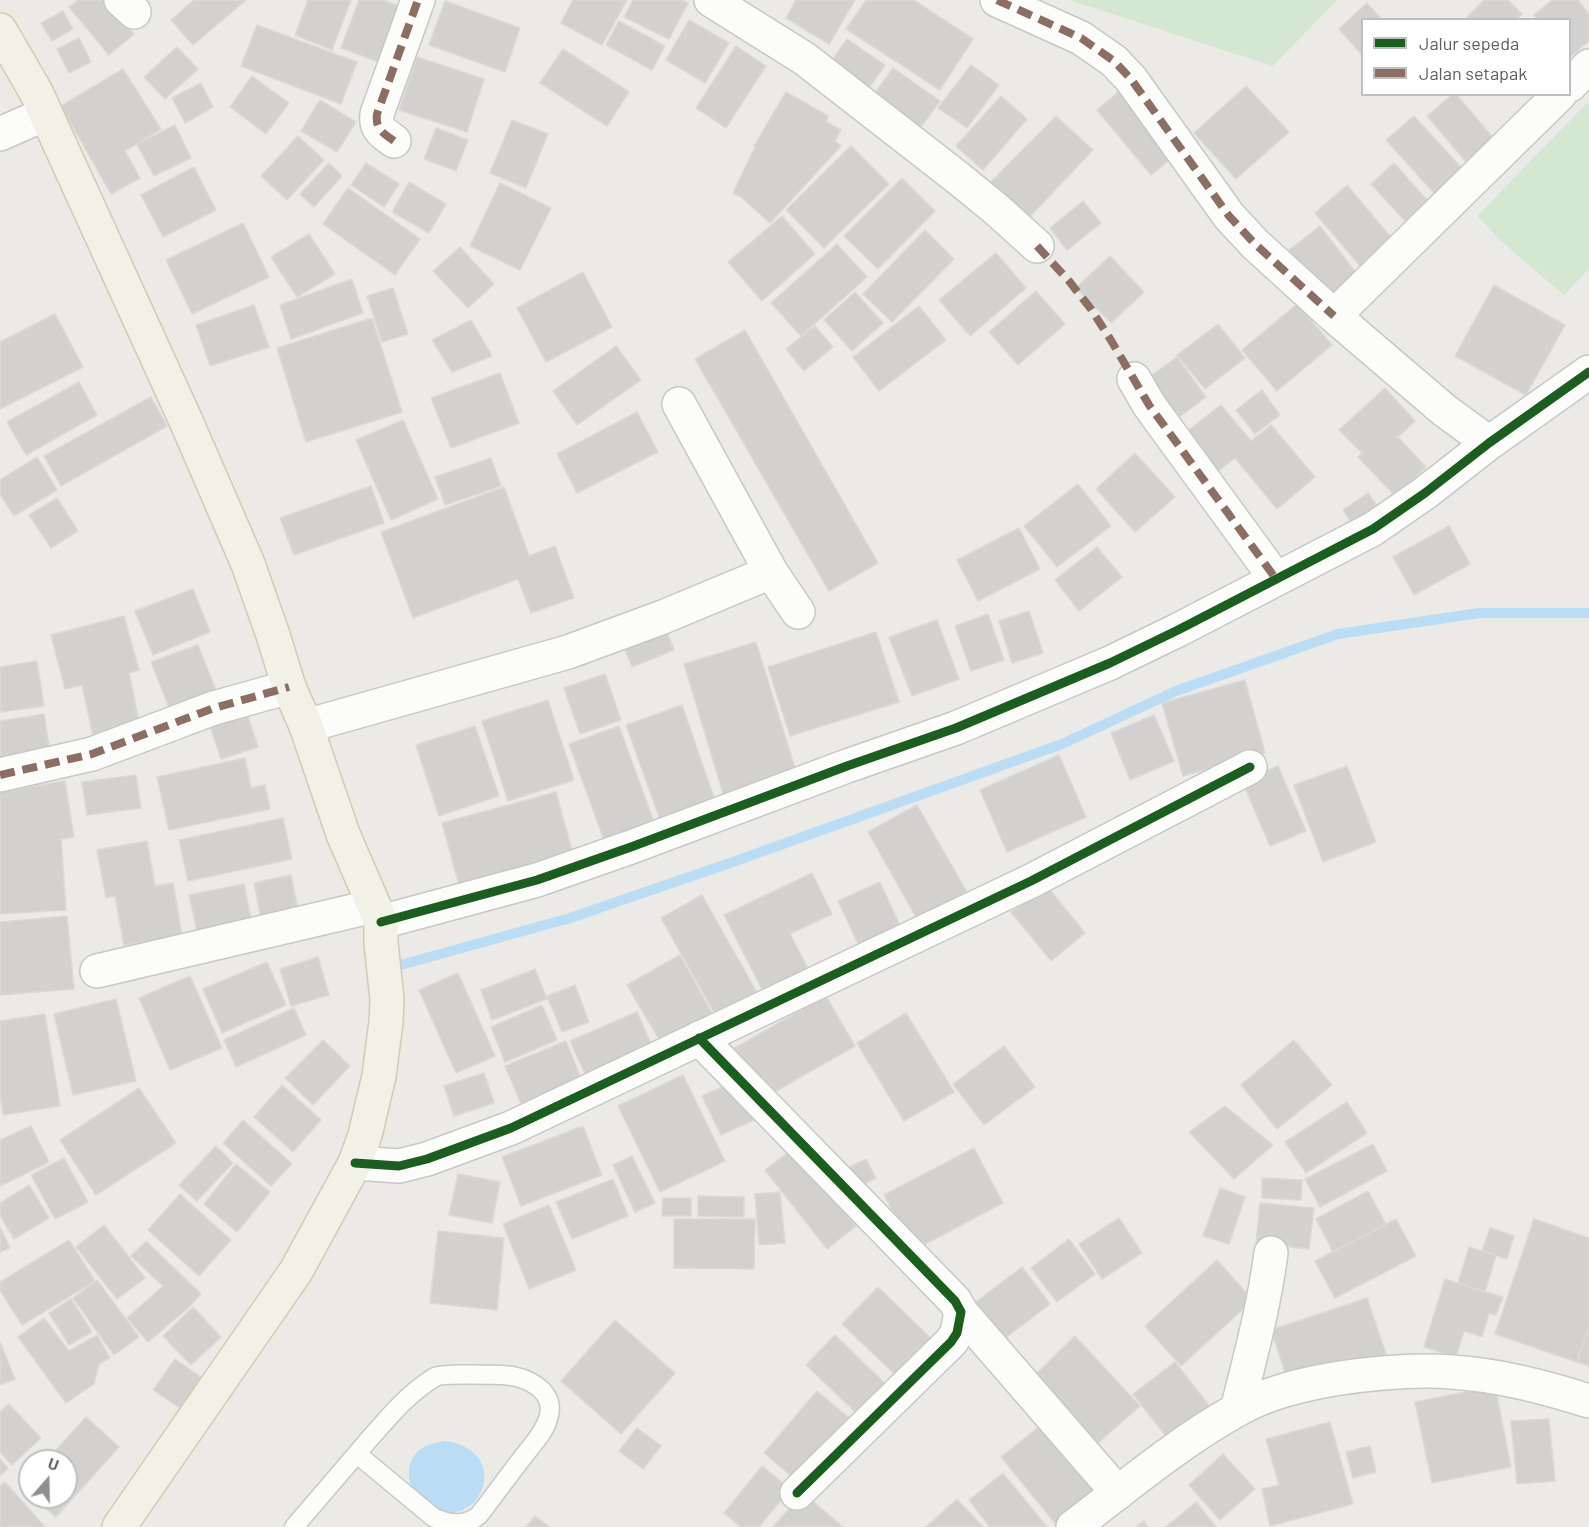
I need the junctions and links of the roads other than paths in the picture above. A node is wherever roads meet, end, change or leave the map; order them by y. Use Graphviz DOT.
graph roads {
  1 [pos="418,0"];
  2 [pos="711,0"];
  3 [pos="997,0"];
  4 [pos="0,30"];
  5 [pos="1589,66"];
  6 [pos="1571,83"];
  7 [pos="1558,96"];
  8 [pos="45,114"];
  9 [pos="0,134"];
  10 [pos="394,141"];
  11 [pos="1037,246"];
  12 [pos="1334,316"];
  13 [pos="1589,372"];
  14 [pos="1134,379"];
  15 [pos="679,404"];
  16 [pos="1489,443"];
  17 [pos="771,572"];
  18 [pos="1276,579"];
  19 [pos="798,612"];
  20 [pos="289,687"];
  21 [pos="306,726"];
  22 [pos="1250,767"];
  23 [pos="0,775"];
  24 [pos="379,924"];
  25 [pos="98,971"];
  26 [pos="699,1038"];
  27 [pos="355,1163"];
  28 [pos="1271,1254"];
  29 [pos="961,1312"];
  30 [pos="1589,1401"];
  31 [pos="1236,1410"];
  32 [pos="357,1454"];
  33 [pos="797,1493"];
  34 [pos="1118,1493"];
  35 [pos="119,1527"];
  36 [pos="294,1527"];
  37 [pos="1073,1527"];
  1 -- 10 [label="street"];
  2 -- 11 [label="street"];
  3 -- 12 [label="street"];
  4 -- 8 [label="main road"];
  5 -- 6 [label="street"];
  7 -- 12 [label="street"];
  8 -- 9 [label="street"];
  8 -- 20 [label="main road"];
  12 -- 16 [label="street"];
  13 -- 16 [label="street"];
  14 -- 18 [label="street"];
  15 -- 17 [label="street"];
  16 -- 18 [label="street"];
  17 -- 19 [label="street"];
  17 -- 21 [label="street"];
  18 -- 24 [label="street"];
  20 -- 21 [label="main road"];
  20 -- 23 [label="street"];
  21 -- 24 [label="main road"];
  22 -- 26 [label="street"];
  24 -- 25 [label="street"];
  24 -- 27 [label="main road"];
  26 -- 27 [label="street"];
  26 -- 29 [label="street"];
  27 -- 35 [label="main road"];
  28 -- 31 [label="street"];
  29 -- 33 [label="street"];
  29 -- 34 [label="street"];
  30 -- 31 [label="street"];
  31 -- 34 [label="street"];
  32 -- 32 [label="lane"];
  32 -- 36 [label="lane"];
  34 -- 37 [label="street"];
}
